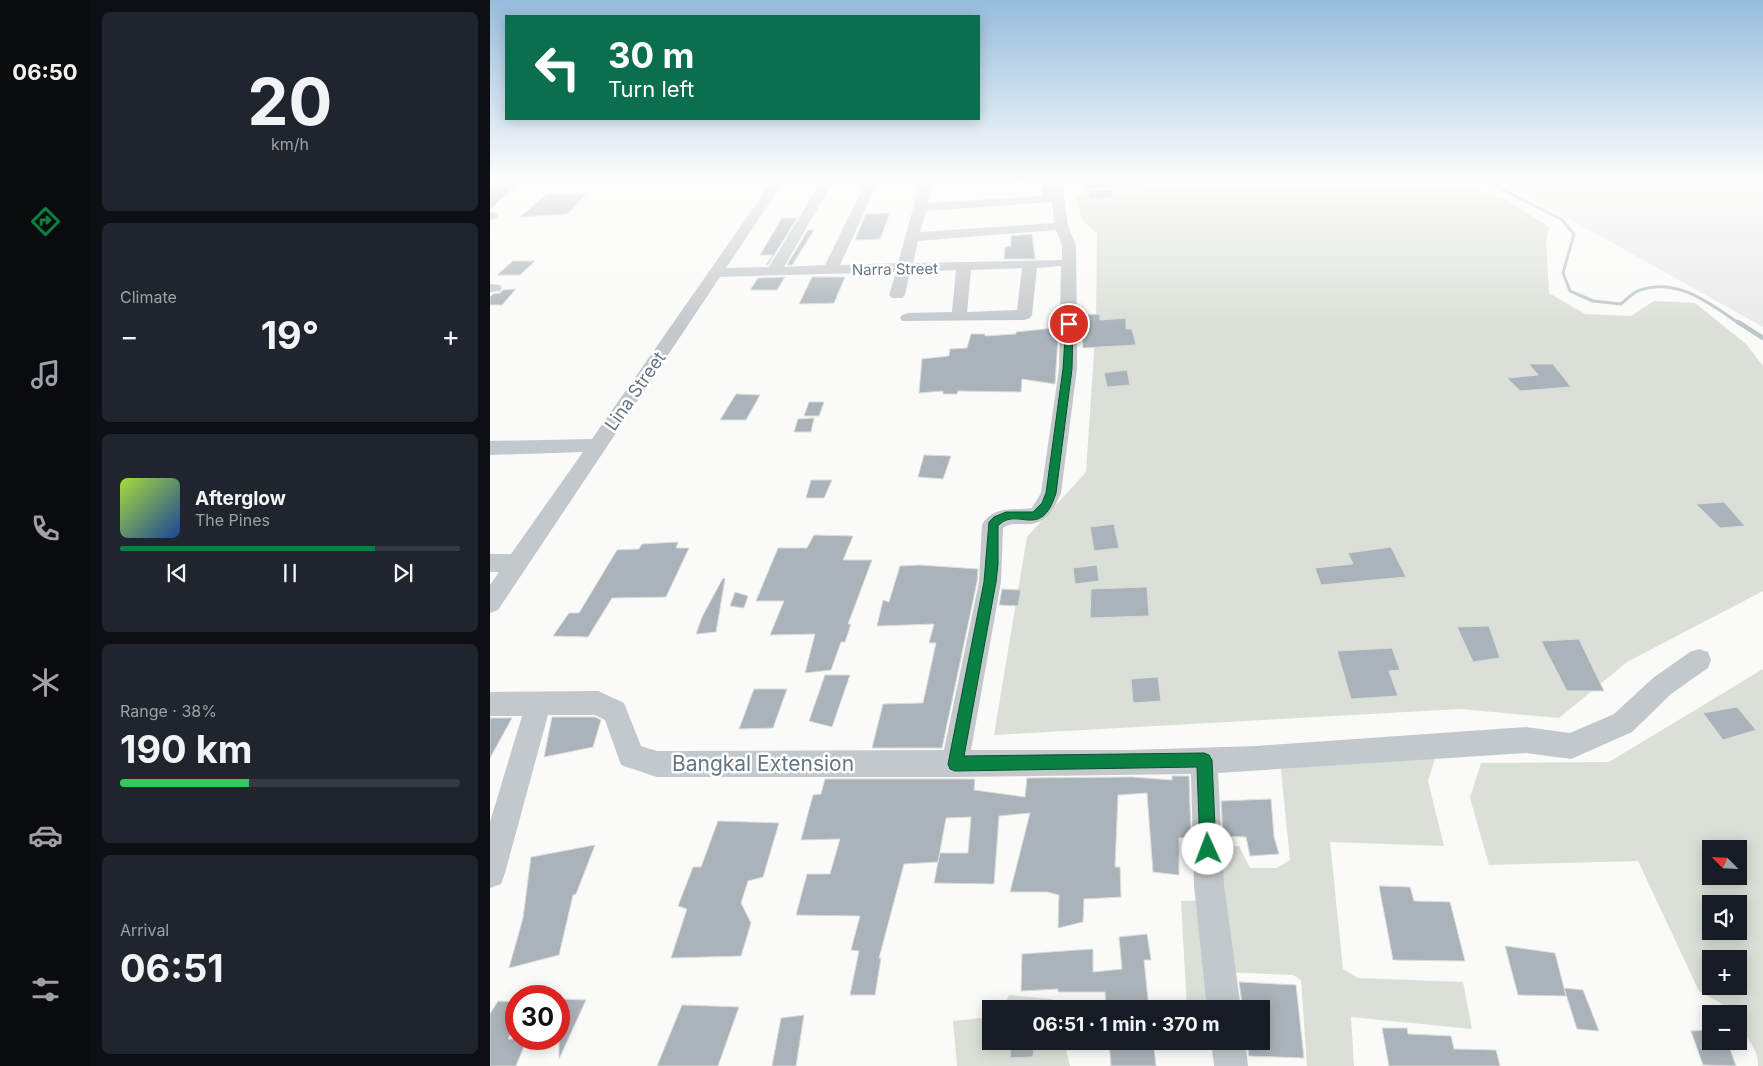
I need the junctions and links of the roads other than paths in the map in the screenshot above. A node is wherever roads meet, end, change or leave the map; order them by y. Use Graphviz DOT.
graph roads {
  1 [pos="750,230"];
  2 [pos="798,230"];
  3 [pos="849,230"];
  4 [pos="914,230"];
  5 [pos="1015,230"];
  6 [pos="1063,230"];
  7 [pos="912,237"];
  8 [pos="1058,264"];
  9 [pos="1030,265"];
  10 [pos="964,267"];
  11 [pos="904,268"];
  12 [pos="830,270"];
  13 [pos="774,271"];
  14 [pos="724,273"];
  15 [pos="897,296"];
  16 [pos="958,316"];
  17 [pos="908,318"];
  18 [pos="597,445"];
  19 [pos="490,448"];
  20 [pos="490,563"];
  21 [pos="518,563"];
  22 [pos="490,603"];
  23 [pos="1699,660"];
  24 [pos="490,704"];
  25 [pos="538,704"];
  26 [pos="1204,760"];
  27 [pos="955,764"];
  28 [pos="490,872"];
  29 [pos="1223,1000"];
  30 [pos="1229,1050"];
  31 [pos="1231,1066"];
  1 -- 14 [label="street, Lina Street"];
  2 -- 13 [label="street"];
  3 -- 12 [label="street"];
  4 -- 7 [label="street"];
  5 -- 7 [label="street"];
  6 -- 27 [label="street"];
  7 -- 11 [label="street"];
  8 -- 9 [label="street, Narra Street"];
  9 -- 10 [label="street, Narra Street"];
  9 -- 16 [label="street"];
  10 -- 11 [label="street, Narra Street"];
  10 -- 16 [label="street"];
  11 -- 12 [label="street, Narra Street"];
  11 -- 15 [label="street"];
  12 -- 13 [label="street, Narra Street"];
  13 -- 14 [label="street, Narra Street"];
  14 -- 18 [label="street, Lina Street"];
  16 -- 17 [label="street"];
  18 -- 19 [label="street"];
  18 -- 21 [label="street, Lina Street"];
  20 -- 21 [label="street"];
  21 -- 22 [label="street, Lina Street"];
  23 -- 26 [label="street, Bangkal Extension"];
  24 -- 25 [label="street"];
  25 -- 27 [label="street, Bangkal Extension"];
  25 -- 28 [label="street"];
  26 -- 27 [label="street, Bangkal Extension"];
  26 -- 29 [label="street"];
  30 -- 31 [label="street"];
}
